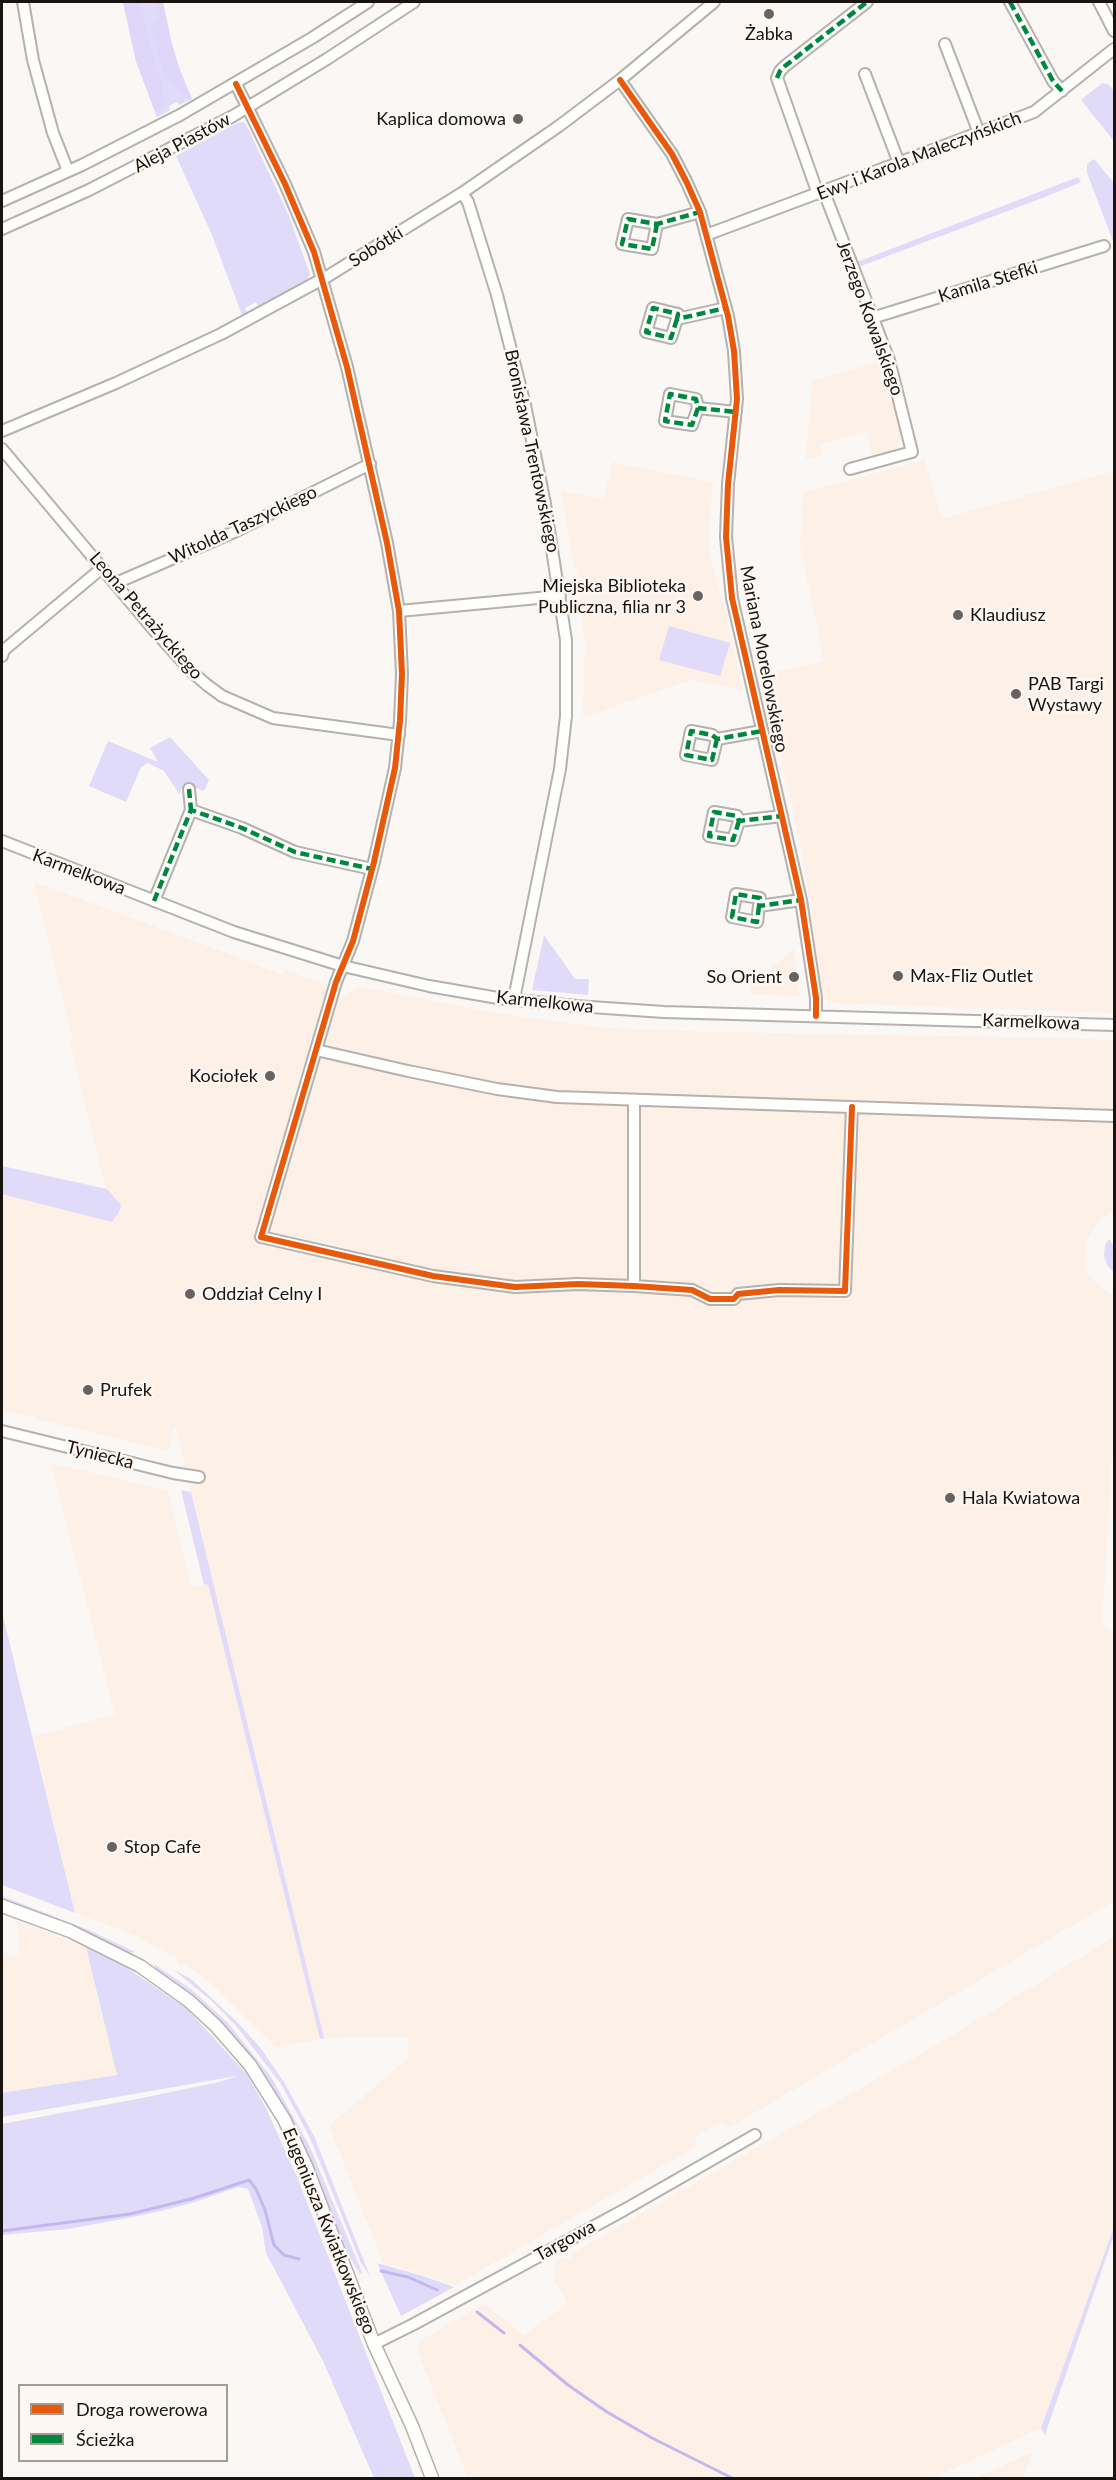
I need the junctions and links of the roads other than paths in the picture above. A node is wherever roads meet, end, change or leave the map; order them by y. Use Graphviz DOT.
graph roads {
  1 [pos="23,2"];
  2 [pos="368,2"];
  3 [pos="414,2"];
  4 [pos="714,2"];
  5 [pos="867,2"];
  6 [pos="1099,2"];
  7 [pos="1011,3"];
  8 [pos="1114,31"];
  9 [pos="945,44"];
  10 [pos="1114,49"];
  11 [pos="865,74"];
  12 [pos="620,80"];
  13 [pos="236,84"];
  14 [pos="1062,91"];
  15 [pos="249,107"];
  16 [pos="979,133"];
  17 [pos="899,163"];
  18 [pos="68,171"];
  19 [pos="462,193"];
  20 [pos="821,193"];
  21 [pos="2,201"];
  22 [pos="700,212"];
  23 [pos="657,224"];
  24 [pos="2,229"];
  25 [pos="706,235"];
  26 [pos="1104,246"];
  27 [pos="322,280"];
  28 [pos="726,308"];
  29 [pos="872,318"];
  30 [pos="676,320"];
  31 [pos="698,408"];
  32 [pos="736,412"];
  33 [pos="2,431"];
  34 [pos="2,449"];
  35 [pos="370,464"];
  36 [pos="850,469"];
  37 [pos="102,568"];
  38 [pos="116,583"];
  39 [pos="560,596"];
  40 [pos="399,611"];
  41 [pos="2,656"];
  42 [pos="762,731"];
  43 [pos="399,735"];
  44 [pos="717,739"];
  45 [pos="189,789"];
  46 [pos="191,810"];
  47 [pos="782,816"];
  48 [pos="740,821"];
  49 [pos="2,841"];
  50 [pos="372,869"];
  51 [pos="801,900"];
  52 [pos="154,901"];
  53 [pos="759,906"];
  54 [pos="344,966"];
  55 [pos="514,999"];
  56 [pos="816,1016"];
  57 [pos="1114,1025"];
  58 [pos="316,1050"];
  59 [pos="634,1101"];
  60 [pos="852,1107"];
  61 [pos="1114,1116"];
  62 [pos="634,1286"];
  63 [pos="2,1431"];
  64 [pos="199,1477"];
  65 [pos="2,1906"];
  66 [pos="755,2135"];
  67 [pos="374,2344"];
  68 [pos="432,2478"];
  1 -- 18 [label="street"];
  2 -- 13 [label="street, Aleja Piastów"];
  3 -- 15 [label="street, Aleja Piastów"];
  4 -- 12 [label="street, Sobótki"];
  5 -- 20 [label="street, Jerzego Kowalskiego"];
  6 -- 8 [label="street"];
  7 -- 14 [label="street"];
  9 -- 16 [label="street"];
  10 -- 14 [label="street, Ewy i Karola Maleczyńskich"];
  11 -- 17 [label="street"];
  12 -- 19 [label="street, Sobótki"];
  12 -- 22 [label="street, Mariana Morelowskiego"];
  13 -- 15 [label="street"];
  13 -- 18 [label="street, Aleja Piastów"];
  14 -- 16 [label="street, Ewy i Karola Maleczyńskich"];
  15 -- 24 [label="street, Aleja Piastów"];
  15 -- 27 [label="street"];
  16 -- 17 [label="street, Ewy i Karola Maleczyńskich"];
  17 -- 20 [label="street, Ewy i Karola Maleczyńskich"];
  18 -- 21 [label="street, Aleja Piastów"];
  19 -- 27 [label="street, Sobótki"];
  19 -- 39 [label="street, Bronisława Trentowskiego"];
  20 -- 25 [label="street, Ewy i Karola Maleczyńskich"];
  20 -- 29 [label="street, Jerzego Kowalskiego"];
  22 -- 23 [label="street"];
  22 -- 25 [label="street, Mariana Morelowskiego"];
  25 -- 28 [label="street, Mariana Morelowskiego"];
  26 -- 29 [label="street, Kamila Stefki"];
  27 -- 33 [label="street, Sobótki"];
  27 -- 35 [label="street"];
  28 -- 30 [label="street"];
  28 -- 32 [label="street, Mariana Morelowskiego"];
  29 -- 36 [label="street, Jerzego Kowalskiego"];
  31 -- 32 [label="street"];
  32 -- 42 [label="street, Mariana Morelowskiego"];
  34 -- 37 [label="street, Leona Petrażyckiego"];
  35 -- 38 [label="street, Witolda Taszyckiego"];
  35 -- 40 [label="street"];
  37 -- 38 [label="street, Leona Petrażyckiego"];
  37 -- 41 [label="street"];
  38 -- 43 [label="street, Leona Petrażyckiego"];
  39 -- 40 [label="street"];
  39 -- 55 [label="street, Bronisława Trentowskiego"];
  40 -- 43 [label="street"];
  42 -- 44 [label="street, Mariana Morelowskiego"];
  42 -- 47 [label="street, Mariana Morelowskiego"];
  43 -- 50 [label="street"];
  45 -- 46 [label="street"];
  46 -- 50 [label="street"];
  46 -- 52 [label="street"];
  47 -- 48 [label="street"];
  47 -- 51 [label="street, Mariana Morelowskiego"];
  49 -- 52 [label="street, Karmelkowa"];
  50 -- 54 [label="street"];
  51 -- 53 [label="street"];
  51 -- 56 [label="street, Mariana Morelowskiego"];
  52 -- 54 [label="street, Karmelkowa"];
  54 -- 55 [label="street, Karmelkowa"];
  54 -- 58 [label="street"];
  55 -- 56 [label="street, Karmelkowa"];
  56 -- 57 [label="street, Karmelkowa"];
  58 -- 59 [label="street"];
  58 -- 62 [label="street"];
  59 -- 60 [label="street"];
  59 -- 62 [label="street"];
  60 -- 61 [label="street"];
  60 -- 62 [label="street"];
  63 -- 64 [label="street, Tyniecka"];
  65 -- 67 [label="main road, Eugeniusza Kwiatkowskiego"];
  66 -- 67 [label="street, Targowa"];
  67 -- 68 [label="main road, Eugeniusza Kwiatkowskiego"];
}
